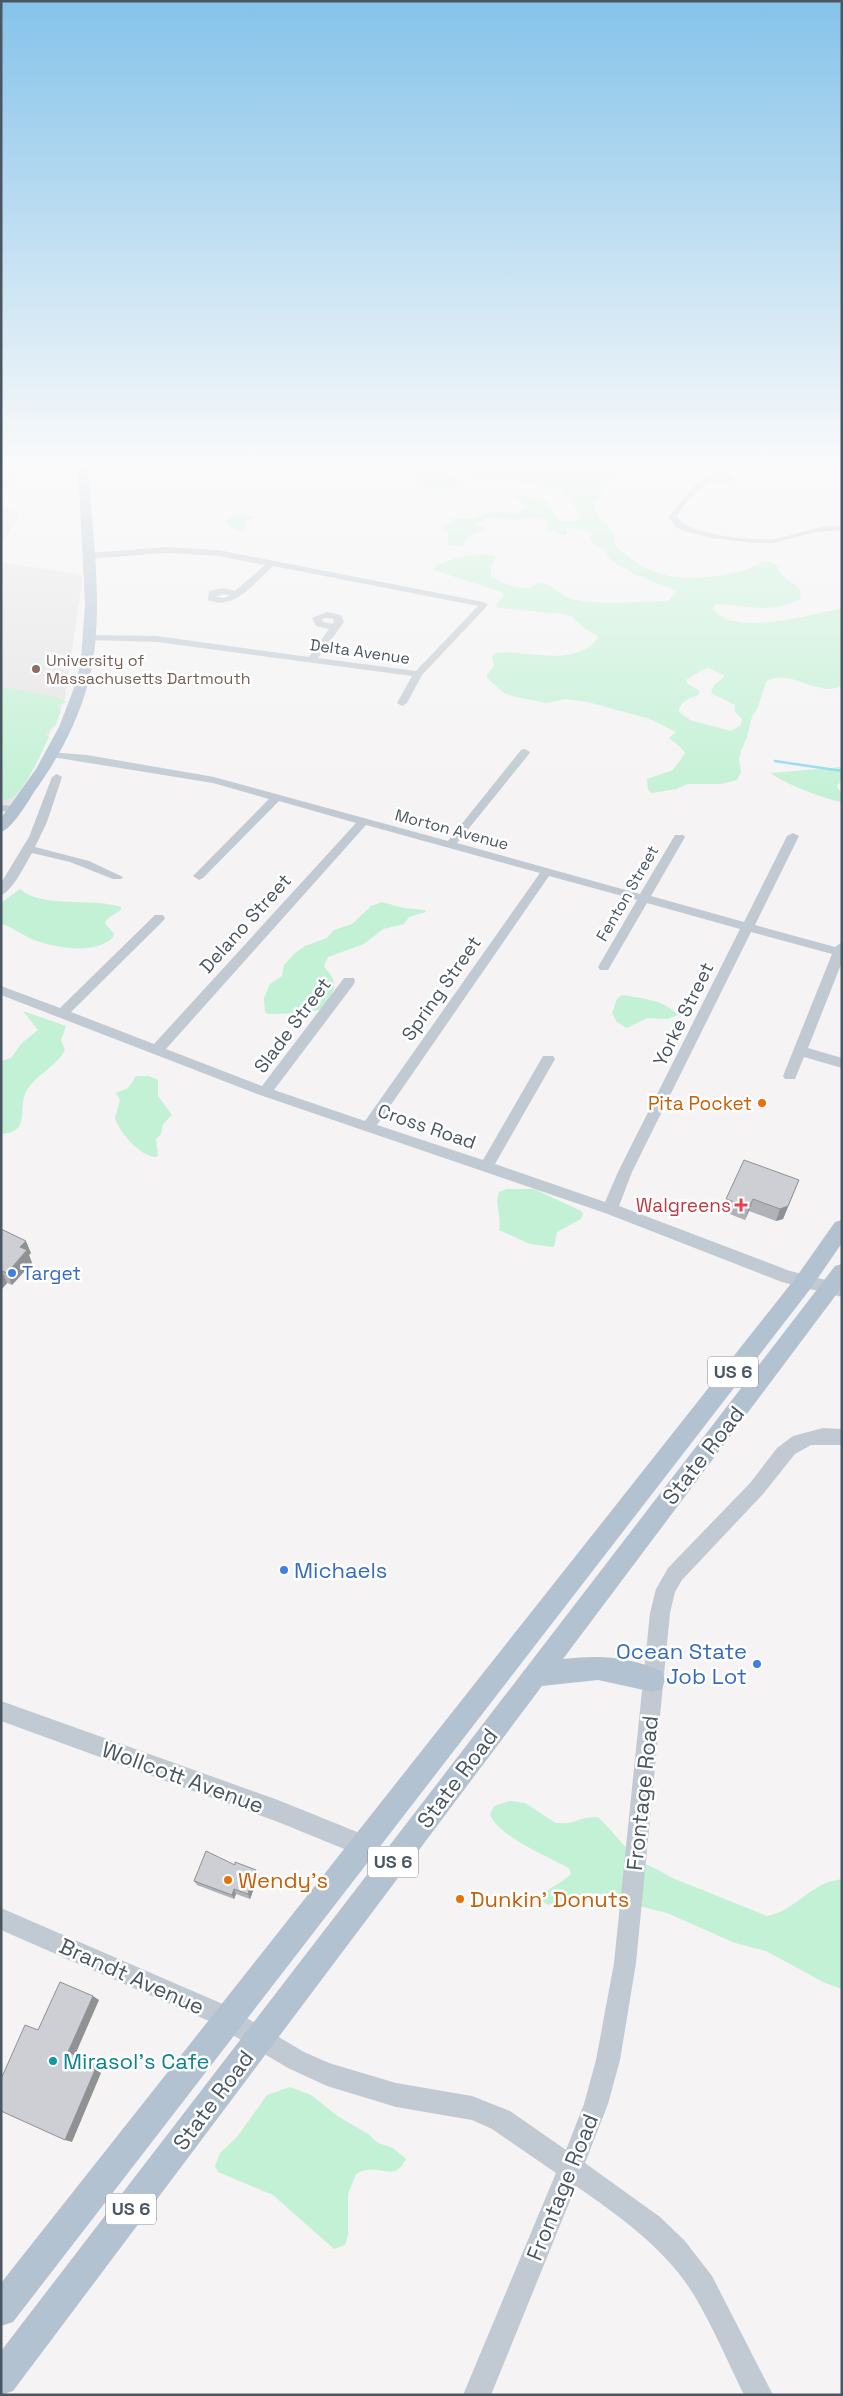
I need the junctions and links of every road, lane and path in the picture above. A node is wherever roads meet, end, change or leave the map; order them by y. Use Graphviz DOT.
graph roads {
  1 [pos="89,577"];
  2 [pos="256,577"];
  3 [pos="342,577"];
  4 [pos="236,594"];
  5 [pos="335,627"];
  6 [pos="90,638"];
  7 [pos="311,660"];
  8 [pos="418,674"];
  9 [pos="402,703"];
  10 [pos="525,752"];
  11 [pos="52,754"];
  12 [pos="58,777"];
  13 [pos="277,797"];
  14 [pos="8,808"];
  15 [pos="364,821"];
  16 [pos="2,826"];
  17 [pos="793,836"];
  18 [pos="679,837"];
  19 [pos="450,845"];
  20 [pos="29,849"];
  21 [pos="547,871"];
  22 [pos="199,876"];
  23 [pos="117,877"];
  24 [pos="1,892"];
  25 [pos="644,898"];
  26 [pos="159,918"];
  27 [pos="747,925"];
  28 [pos="840,949"];
  29 [pos="604,967"];
  30 [pos="349,981"];
  31 [pos="1,990"];
  32 [pos="61,1014"];
  33 [pos="156,1051"];
  34 [pos="800,1051"];
  35 [pos="548,1059"];
  36 [pos="842,1063"];
  37 [pos="790,1076"];
  38 [pos="265,1092"];
  39 [pos="368,1128"];
  40 [pos="486,1167"];
  41 [pos="610,1209"];
  42 [pos="842,1227"];
  43 [pos="804,1282"];
  44 [pos="838,1284"];
  45 [pos="842,1437"];
  46 [pos="536,1674"];
  47 [pos="653,1680"];
  48 [pos="1,1711"];
  49 [pos="364,1846"];
  50 [pos="1,1919"];
  51 [pos="230,2020"];
  52 [pos="260,2038"];
  53 [pos="571,2168"];
  54 [pos="1,2310"];
  55 [pos="1,2379"];
  56 [pos="477,2395"];
  57 [pos="759,2395"];
  1 -- 6 [label="main road"];
  2 -- 4 [label="street"];
  3 -- 8 [label="street"];
  5 -- 7 [label="street"];
  6 -- 7 [label="street, Delta Avenue"];
  6 -- 11 [label="main road"];
  7 -- 8 [label="street, Delta Avenue"];
  8 -- 9 [label="street"];
  10 -- 19 [label="street"];
  11 -- 13 [label="street, Morton Avenue"];
  11 -- 14 [label="main road"];
  12 -- 20 [label="street"];
  13 -- 15 [label="street, Morton Avenue"];
  13 -- 22 [label="street"];
  14 -- 16 [label="main road"];
  15 -- 19 [label="street, Morton Avenue"];
  15 -- 33 [label="street, Delano Street"];
  17 -- 27 [label="street, Yorke Street"];
  18 -- 25 [label="street, Fenton Street"];
  19 -- 21 [label="street, Morton Avenue"];
  20 -- 23 [label="street"];
  20 -- 24 [label="street"];
  21 -- 25 [label="street, Morton Avenue"];
  21 -- 39 [label="street, Spring Street"];
  25 -- 27 [label="street, Morton Avenue"];
  25 -- 29 [label="street, Fenton Street"];
  26 -- 32 [label="street"];
  27 -- 28 [label="street, Morton Avenue"];
  27 -- 41 [label="street, Yorke Street"];
  28 -- 34 [label="street"];
  30 -- 38 [label="street, Slade Street"];
  31 -- 32 [label="street, Cross Road"];
  32 -- 33 [label="street, Cross Road"];
  33 -- 38 [label="street, Cross Road"];
  34 -- 36 [label="street"];
  34 -- 37 [label="street"];
  35 -- 40 [label="street"];
  38 -- 39 [label="street, Cross Road"];
  39 -- 40 [label="street, Cross Road"];
  40 -- 41 [label="street, Cross Road"];
  41 -- 43 [label="street, Cross Road"];
  42 -- 43 [label="main road, State Road / US 6"];
  43 -- 44 [label="street, Cross Road"];
  43 -- 49 [label="main road, State Road / US 6"];
  44 -- 46 [label="main road, State Road / US 6"];
  45 -- 47 [label="street, Frontage Road"];
  46 -- 47 [label="main road"];
  46 -- 52 [label="main road, State Road / US 6"];
  47 -- 53 [label="street, Frontage Road"];
  48 -- 49 [label="street, Wollcott Avenue"];
  49 -- 51 [label="main road, State Road / US 6"];
  50 -- 51 [label="street, Brandt Avenue"];
  51 -- 52 [label="street, Brandt Avenue"];
  51 -- 54 [label="main road, State Road / US 6"];
  52 -- 53 [label="street, Brandt Avenue"];
  52 -- 55 [label="main road, State Road / US 6"];
  53 -- 56 [label="street, Frontage Road"];
  53 -- 57 [label="street, Brandt Avenue"];
}
